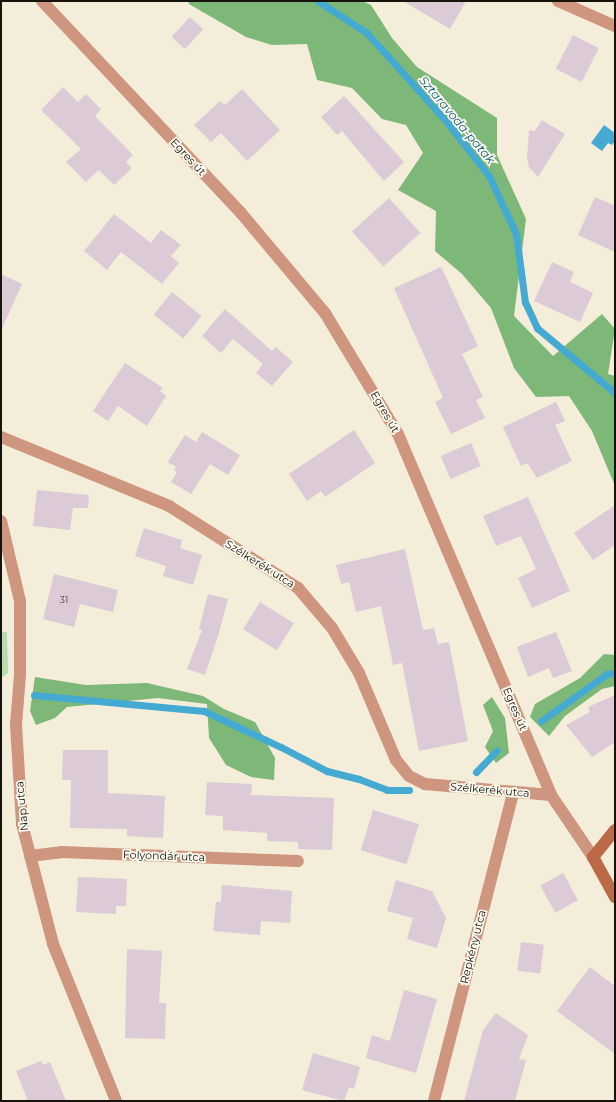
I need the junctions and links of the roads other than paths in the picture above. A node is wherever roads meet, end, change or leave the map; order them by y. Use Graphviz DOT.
graph roads {
  1 [pos="42,1"];
  2 [pos="558,1"];
  3 [pos="615,26"];
  4 [pos="1,437"];
  5 [pos="1,521"];
  6 [pos="513,793"];
  7 [pos="551,795"];
  8 [pos="615,830"];
  9 [pos="30,856"];
  10 [pos="593,857"];
  11 [pos="298,861"];
  12 [pos="615,897"];
  13 [pos="116,1101"];
  14 [pos="434,1101"];
  1 -- 7 [label="street, Egres út"];
  2 -- 3 [label="street"];
  4 -- 6 [label="street, Szélkerék utca"];
  5 -- 9 [label="street, Nap utca"];
  6 -- 7 [label="street, Szélkerék utca"];
  6 -- 14 [label="street, Repkény utca"];
  7 -- 10 [label="street, Egres út"];
  8 -- 10 [label="street"];
  9 -- 11 [label="street, Folyondár utca"];
  9 -- 13 [label="street, Nap utca"];
  10 -- 12 [label="street, Egres út"];
}
